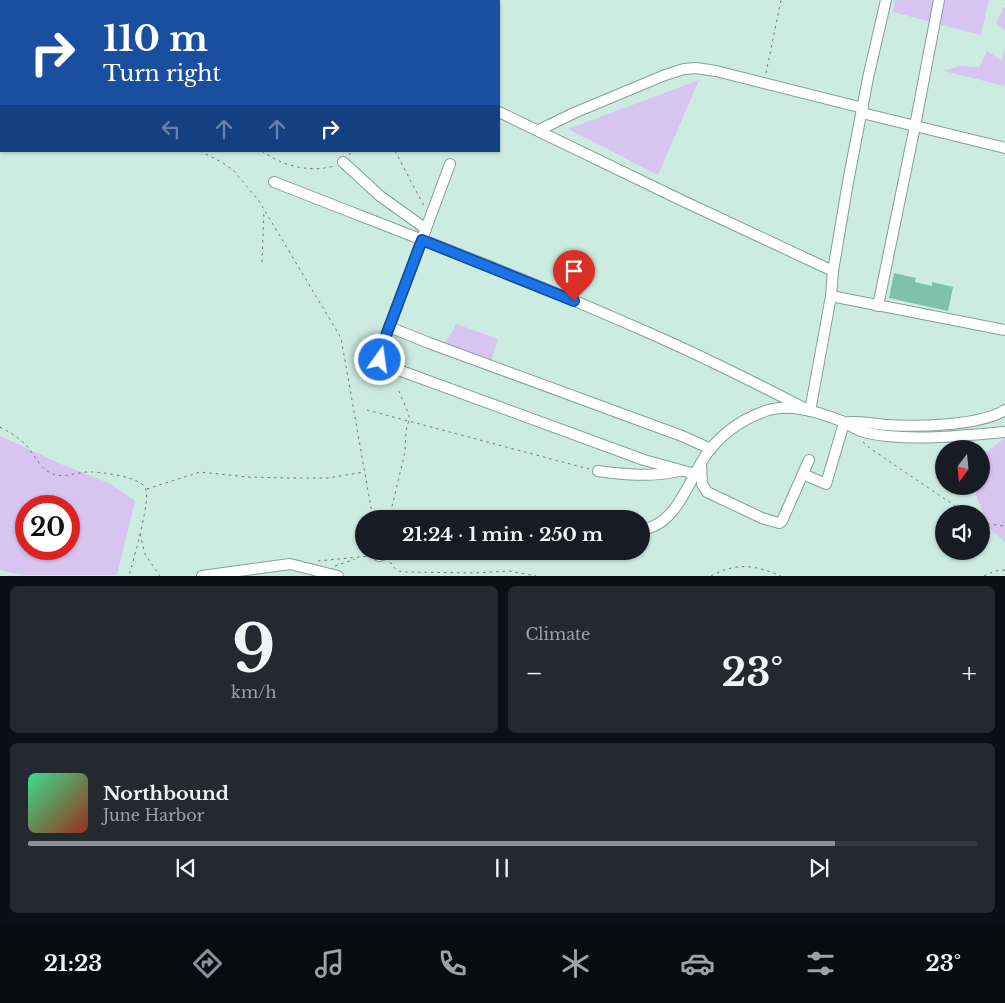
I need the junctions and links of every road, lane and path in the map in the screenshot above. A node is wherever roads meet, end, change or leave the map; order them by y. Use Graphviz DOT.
graph roads {
  1 [pos="781,0"];
  2 [pos="886,0"];
  3 [pos="939,0"];
  4 [pos="764,84"];
  5 [pos="863,111"];
  6 [pos="500,112"];
  7 [pos="915,126"];
  8 [pos="539,130"];
  9 [pos="1005,148"];
  10 [pos="202,152"];
  11 [pos="264,152"];
  12 [pos="351,152"];
  13 [pos="396,152"];
  14 [pos="343,162"];
  15 [pos="450,164"];
  16 [pos="274,182"];
  17 [pos="264,208"];
  18 [pos="432,213"];
  19 [pos="426,229"];
  20 [pos="422,240"];
  21 [pos="262,262"];
  22 [pos="833,271"];
  23 [pos="831,296"];
  24 [pos="878,306"];
  25 [pos="390,327"];
  26 [pos="1005,330"];
  27 [pos="398,389"];
  28 [pos="367,410"];
  29 [pos="1005,410"];
  30 [pos="810,411"];
  31 [pos="409,420"];
  32 [pos="844,422"];
  33 [pos="0,427"];
  34 [pos="1005,432"];
  35 [pos="859,438"];
  36 [pos="712,449"];
  37 [pos="809,460"];
  38 [pos="701,463"];
  39 [pos="598,471"];
  40 [pos="682,471"];
  41 [pos="366,472"];
  42 [pos="695,474"];
  43 [pos="803,474"];
  44 [pos="146,489"];
  45 [pos="954,505"];
  46 [pos="372,510"];
  47 [pos="391,510"];
  48 [pos="990,524"];
  49 [pos="1005,526"];
  50 [pos="650,527"];
  51 [pos="140,534"];
  52 [pos="355,557"];
  53 [pos="390,560"];
  54 [pos="315,562"];
  55 [pos="1005,570"];
  56 [pos="129,576"];
  57 [pos="160,576"];
  58 [pos="202,576"];
  59 [pos="338,576"];
  60 [pos="536,576"];
  61 [pos="711,576"];
  62 [pos="781,576"];
  63 [pos="984,576"];
  1 -- 4 [label="path"];
  2 -- 5 [label="street"];
  3 -- 7 [label="street"];
  4 -- 5 [label="street"];
  4 -- 8 [label="street"];
  5 -- 7 [label="street"];
  5 -- 22 [label="street"];
  6 -- 8 [label="street"];
  7 -- 9 [label="street"];
  7 -- 24 [label="street"];
  8 -- 22 [label="street"];
  10 -- 17 [label="path"];
  11 -- 14 [label="path"];
  12 -- 14 [label="path"];
  13 -- 18 [label="path"];
  14 -- 19 [label="street"];
  15 -- 18 [label="street"];
  16 -- 20 [label="street"];
  17 -- 21 [label="path"];
  17 -- 41 [label="path"];
  18 -- 19 [label="street"];
  19 -- 20 [label="street"];
  20 -- 25 [label="street"];
  20 -- 30 [label="street"];
  22 -- 23 [label="street"];
  23 -- 24 [label="street"];
  23 -- 30 [label="street"];
  24 -- 26 [label="street"];
  25 -- 36 [label="street"];
  25 -- 40 [label="street"];
  27 -- 31 [label="path"];
  28 -- 31 [label="path"];
  29 -- 32 [label="street"];
  30 -- 32 [label="street"];
  30 -- 36 [label="street"];
  31 -- 39 [label="path"];
  31 -- 47 [label="path"];
  32 -- 34 [label="street"];
  32 -- 43 [label="street"];
  33 -- 44 [label="path"];
  35 -- 45 [label="path"];
  36 -- 38 [label="street"];
  37 -- 43 [label="street"];
  38 -- 42 [label="street"];
  38 -- 43 [label="street"];
  39 -- 40 [label="street"];
  40 -- 42 [label="street"];
  41 -- 44 [label="path"];
  41 -- 46 [label="path"];
  42 -- 50 [label="street"];
  44 -- 51 [label="path"];
  48 -- 49 [label="path"];
  51 -- 56 [label="path"];
  51 -- 57 [label="path"];
  52 -- 54 [label="path"];
  53 -- 60 [label="path"];
  55 -- 63 [label="path"];
  58 -- 59 [label="street"];
  61 -- 62 [label="path"];
}
